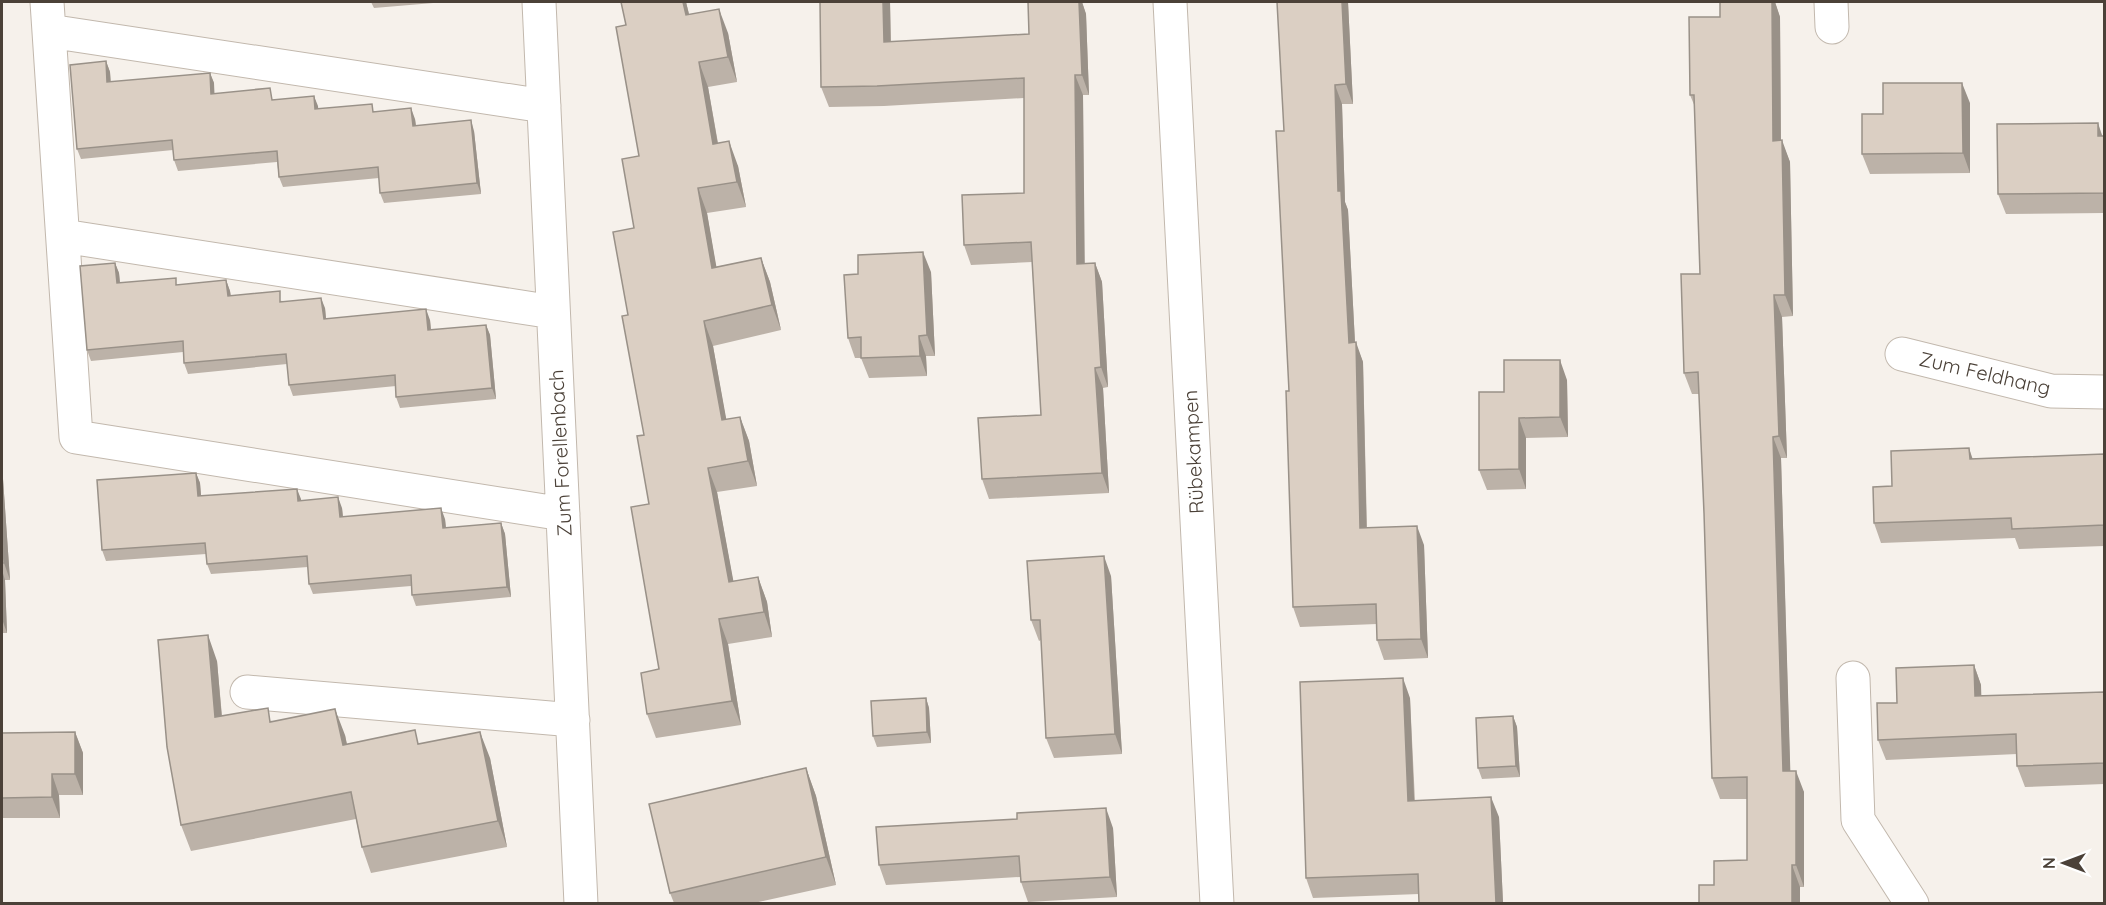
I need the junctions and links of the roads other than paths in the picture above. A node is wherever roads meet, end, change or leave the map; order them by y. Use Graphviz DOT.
graph roads {
  1 [pos="539,2"];
  2 [pos="1170,2"];
  3 [pos="48,16"];
  4 [pos="544,106"];
  5 [pos="63,236"];
  6 [pos="553,312"];
  7 [pos="1902,354"];
  8 [pos="2104,392"];
  9 [pos="563,514"];
  10 [pos="1853,678"];
  11 [pos="247,692"];
  12 [pos="573,720"];
  13 [pos="581,903"];
  14 [pos="1216,903"];
  15 [pos="1912,903"];
  1 -- 4 [label="street, Zum Forellenbach"];
  2 -- 14 [label="street, Rübekampen"];
  3 -- 4 [label="street"];
  3 -- 5 [label="street"];
  4 -- 6 [label="street, Zum Forellenbach"];
  5 -- 6 [label="street"];
  5 -- 9 [label="street"];
  6 -- 9 [label="street, Zum Forellenbach"];
  7 -- 8 [label="street, Zum Feldhang"];
  9 -- 12 [label="street, Zum Forellenbach"];
  10 -- 15 [label="street"];
  11 -- 12 [label="street"];
  12 -- 13 [label="street, Zum Forellenbach"];
}
